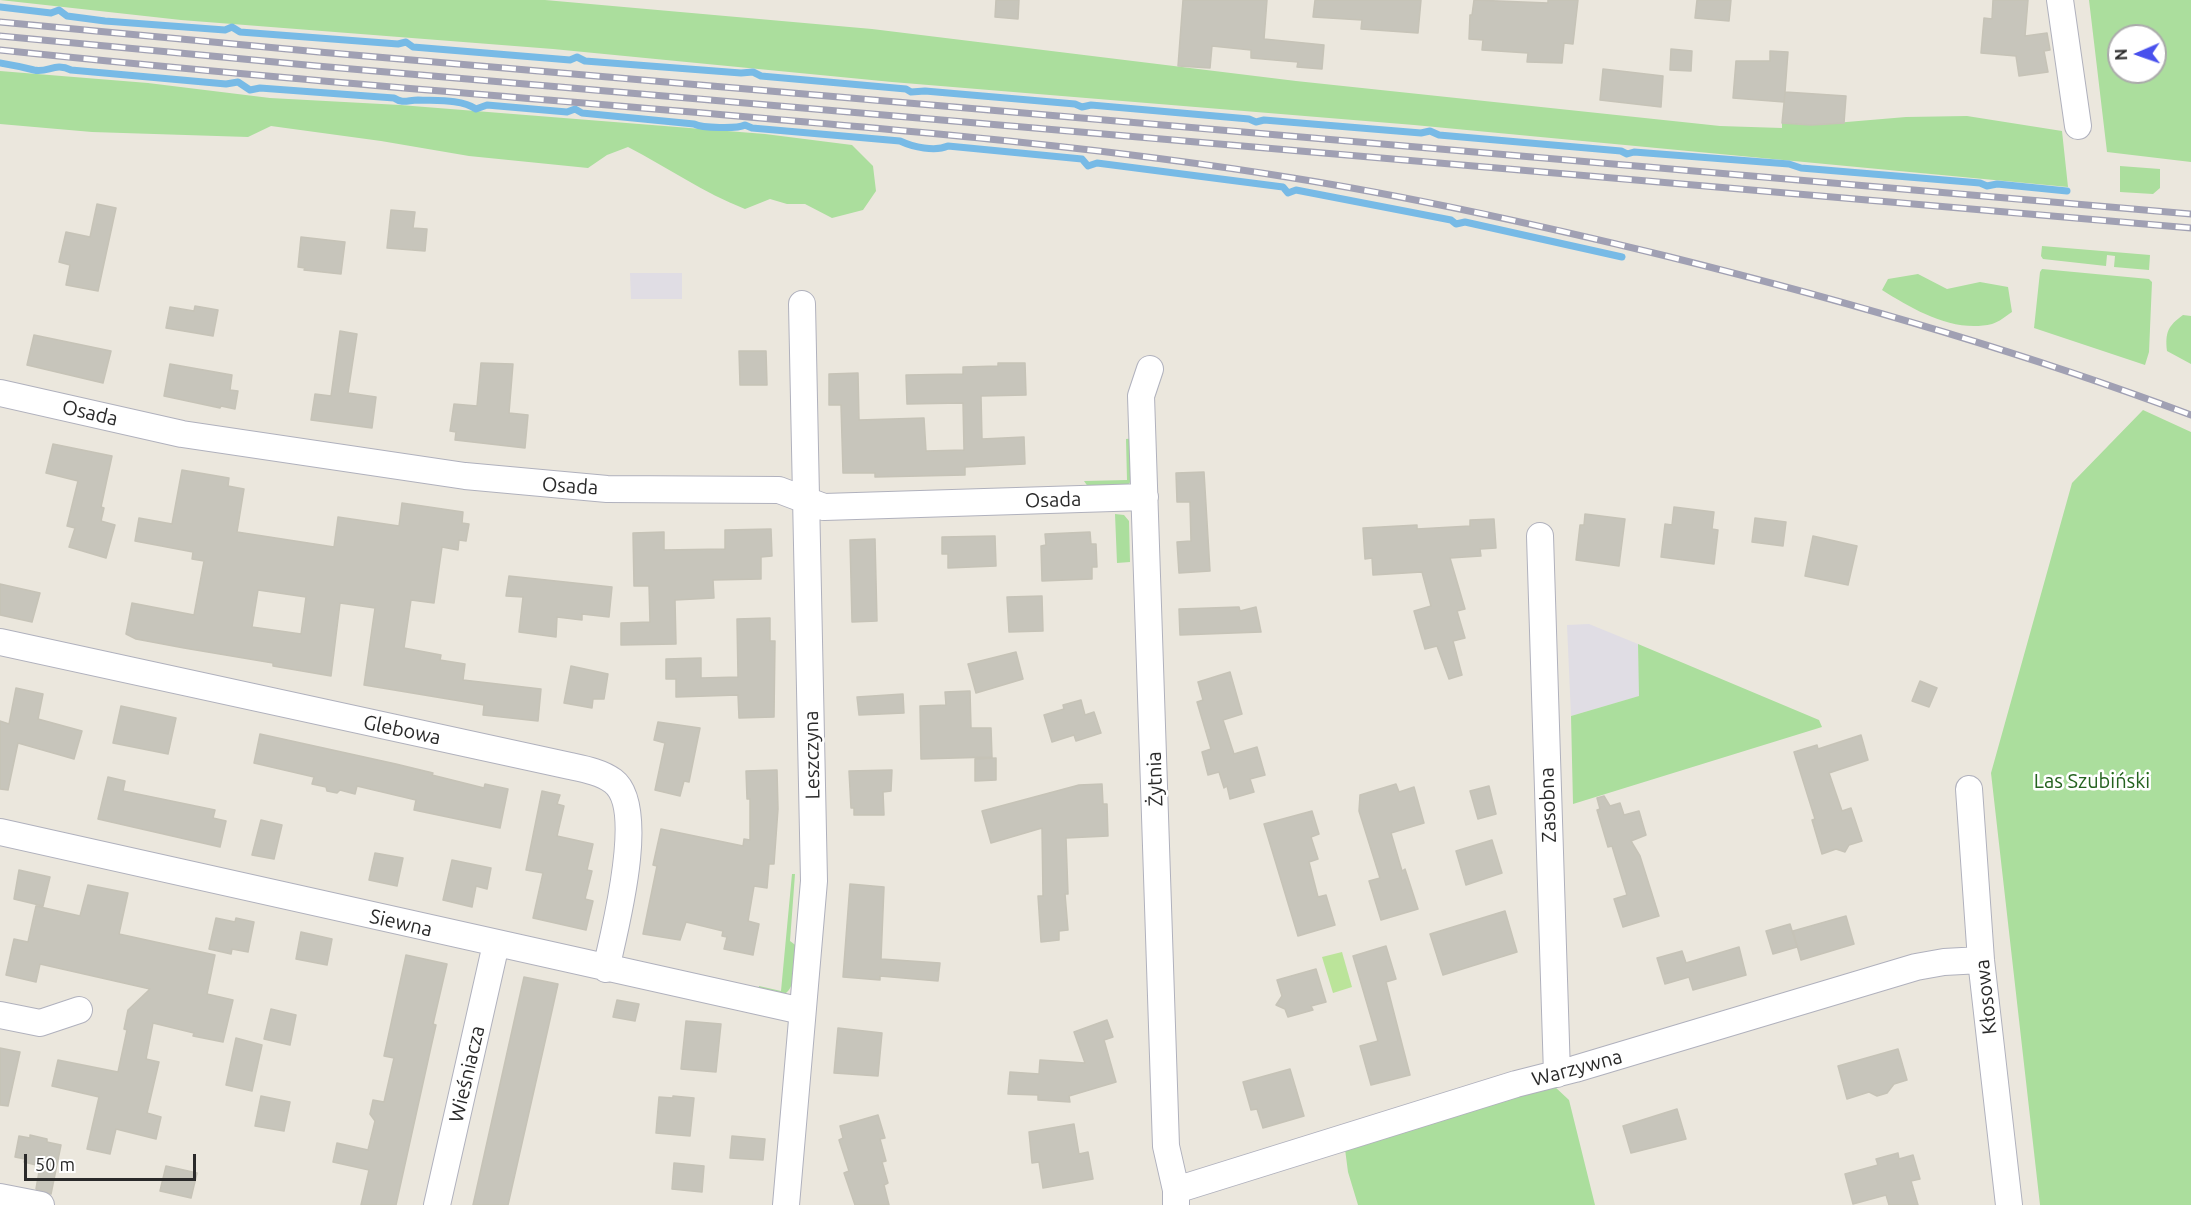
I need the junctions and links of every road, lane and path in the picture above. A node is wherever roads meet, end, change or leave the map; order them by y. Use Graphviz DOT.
graph roads {
  1 [pos="2060,0"];
  2 [pos="2078,126"];
  3 [pos="802,304"];
  4 [pos="1150,369"];
  5 [pos="0,393"];
  6 [pos="1145,497"];
  7 [pos="806,501"];
  8 [pos="1540,536"];
  9 [pos="0,642"];
  10 [pos="1969,789"];
  11 [pos="0,832"];
  12 [pos="496,944"];
  13 [pos="1982,960"];
  14 [pos="606,969"];
  15 [pos="79,1010"];
  16 [pos="802,1011"];
  17 [pos="0,1015"];
  18 [pos="1557,1074"];
  19 [pos="0,1197"];
  20 [pos="1176,1197"];
  21 [pos="41,1205"];
  22 [pos="437,1205"];
  23 [pos="786,1205"];
  24 [pos="2009,1205"];
  1 -- 2 [label="street"];
  3 -- 7 [label="street, Leszczyna"];
  4 -- 6 [label="street, Żytnia"];
  5 -- 7 [label="street, Osada"];
  6 -- 7 [label="street, Osada"];
  6 -- 20 [label="street, Żytnia"];
  7 -- 16 [label="street, Leszczyna"];
  8 -- 18 [label="street, Zasobna"];
  9 -- 14 [label="street, Glebowa"];
  10 -- 13 [label="street, Kłosowa"];
  11 -- 12 [label="street, Siewna"];
  12 -- 14 [label="street, Siewna"];
  12 -- 22 [label="street, Wieśniacza"];
  13 -- 18 [label="street, Warzywna"];
  13 -- 24 [label="street, Kłosowa"];
  14 -- 16 [label="street, Siewna"];
  15 -- 17 [label="street"];
  16 -- 23 [label="street, Leszczyna"];
  18 -- 20 [label="street, Warzywna"];
  19 -- 21 [label="street"];
}
